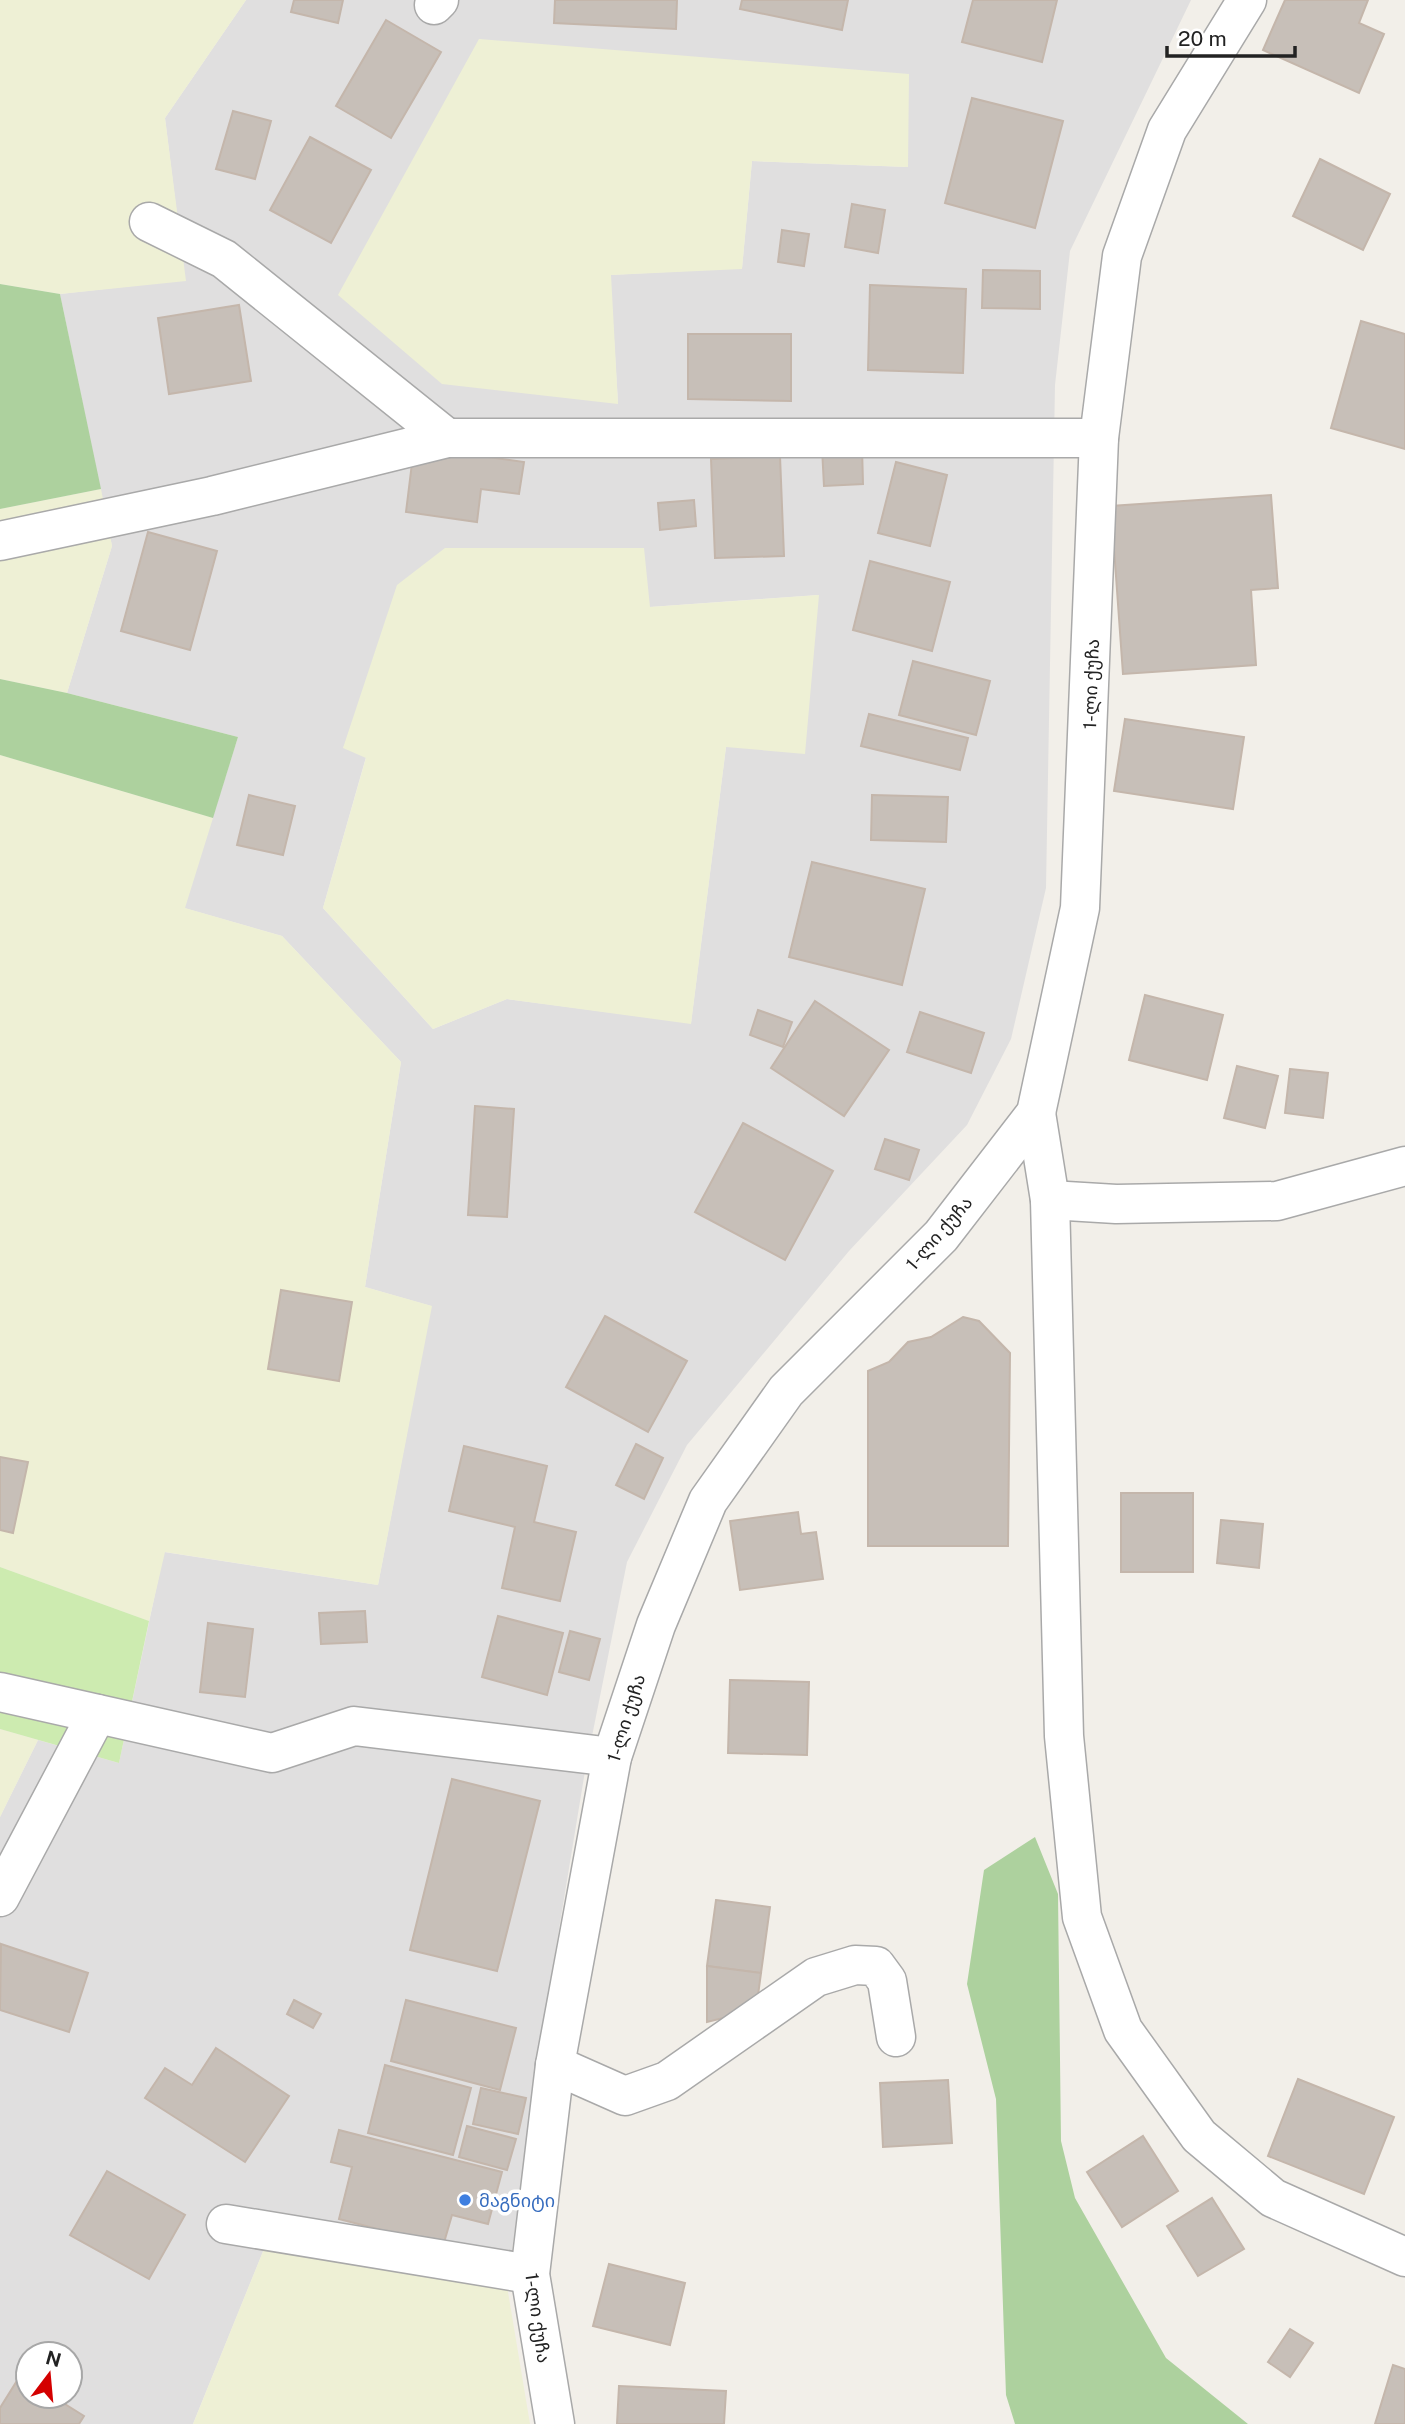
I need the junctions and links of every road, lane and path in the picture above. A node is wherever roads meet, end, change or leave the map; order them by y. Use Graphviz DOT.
graph roads {
  1 [pos="1247,0"];
  2 [pos="149,222"];
  3 [pos="447,438"];
  4 [pos="1100,438"];
  5 [pos="0,541"];
  6 [pos="1036,1113"];
  7 [pos="1399,1177"];
  8 [pos="1050,1200"];
  9 [pos="0,1692"];
  10 [pos="97,1713"];
  11 [pos="612,1757"];
  12 [pos="0,1897"];
  13 [pos="896,2037"];
  14 [pos="555,2065"];
  15 [pos="226,2224"];
  16 [pos="1405,2257"];
  17 [pos="530,2274"];
  18 [pos="555,2424"];
  1 -- 4 [label="street, 1-ლი ქუჩა"];
  2 -- 3 [label="street"];
  3 -- 4 [label="street"];
  3 -- 5 [label="street"];
  4 -- 6 [label="street, 1-ლი ქუჩა"];
  6 -- 8 [label="street"];
  6 -- 11 [label="street, 1-ლი ქუჩა"];
  7 -- 8 [label="street"];
  8 -- 16 [label="street"];
  9 -- 10 [label="street"];
  10 -- 11 [label="street"];
  10 -- 12 [label="street"];
  11 -- 14 [label="street, 1-ლი ქუჩა"];
  13 -- 14 [label="street"];
  14 -- 17 [label="street, 1-ლი ქუჩა"];
  15 -- 17 [label="street"];
  17 -- 18 [label="street, 1-ლი ქუჩა"];
}
